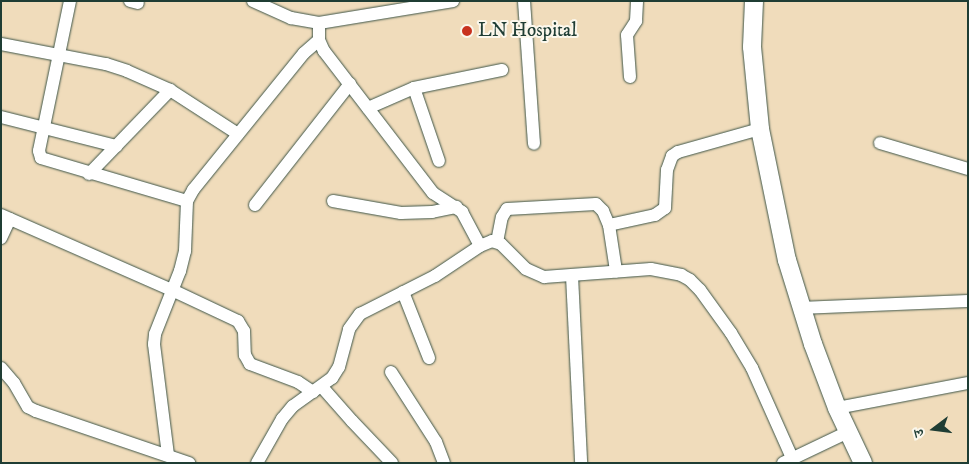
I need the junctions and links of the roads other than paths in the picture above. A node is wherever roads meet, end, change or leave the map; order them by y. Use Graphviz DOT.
graph roads {
  1 [pos="70,1"];
  2 [pos="253,1"];
  3 [pos="453,1"];
  4 [pos="524,1"];
  5 [pos="637,1"];
  6 [pos="754,1"];
  7 [pos="319,22"];
  8 [pos="319,40"];
  9 [pos="1,44"];
  10 [pos="58,56"];
  11 [pos="502,70"];
  12 [pos="630,77"];
  13 [pos="350,84"];
  14 [pos="414,88"];
  15 [pos="170,90"];
  16 [pos="368,108"];
  17 [pos="1,117"];
  18 [pos="44,128"];
  19 [pos="760,129"];
  20 [pos="238,134"];
  21 [pos="880,143"];
  22 [pos="534,144"];
  23 [pos="116,146"];
  24 [pos="439,161"];
  25 [pos="968,169"];
  26 [pos="89,174"];
  27 [pos="187,201"];
  28 [pos="333,201"];
  29 [pos="255,204"];
  30 [pos="456,207"];
  31 [pos="6,217"];
  32 [pos="609,225"];
  33 [pos="1,238"];
  34 [pos="497,242"];
  35 [pos="480,246"];
  36 [pos="616,271"];
  37 [pos="572,276"];
  38 [pos="172,290"];
  39 [pos="403,292"];
  40 [pos="968,301"];
  41 [pos="800,308"];
  42 [pos="429,358"];
  43 [pos="1,368"];
  44 [pos="392,372"];
  45 [pos="968,383"];
  46 [pos="318,389"];
  47 [pos="837,408"];
  48 [pos="848,432"];
  49 [pos="168,455"];
  50 [pos="787,460"];
  51 [pos="189,463"];
  52 [pos="257,463"];
  53 [pos="392,463"];
  54 [pos="444,463"];
  55 [pos="581,463"];
  56 [pos="863,463"];
  1 -- 10 [label="street"];
  2 -- 7 [label="street"];
  3 -- 7 [label="street"];
  4 -- 22 [label="street"];
  5 -- 12 [label="street"];
  6 -- 19 [label="street"];
  7 -- 8 [label="street"];
  8 -- 13 [label="street"];
  8 -- 20 [label="street"];
  9 -- 10 [label="street"];
  10 -- 15 [label="street"];
  10 -- 18 [label="street"];
  11 -- 14 [label="street"];
  13 -- 16 [label="street"];
  13 -- 29 [label="street"];
  14 -- 16 [label="street"];
  14 -- 24 [label="street"];
  15 -- 20 [label="street"];
  15 -- 23 [label="street"];
  16 -- 30 [label="street"];
  17 -- 18 [label="street"];
  18 -- 23 [label="street"];
  18 -- 26 [label="street"];
  19 -- 32 [label="street"];
  19 -- 41 [label="street"];
  20 -- 27 [label="street"];
  21 -- 25 [label="street"];
  23 -- 26 [label="street"];
  26 -- 27 [label="street"];
  27 -- 38 [label="street"];
  28 -- 30 [label="street"];
  30 -- 35 [label="street"];
  31 -- 33 [label="street"];
  31 -- 38 [label="street"];
  32 -- 34 [label="street"];
  32 -- 36 [label="street"];
  34 -- 35 [label="street"];
  34 -- 37 [label="street"];
  35 -- 39 [label="street"];
  36 -- 37 [label="street"];
  36 -- 50 [label="street"];
  37 -- 55 [label="street"];
  38 -- 46 [label="street"];
  38 -- 49 [label="street"];
  39 -- 42 [label="street"];
  39 -- 46 [label="street"];
  40 -- 41 [label="street"];
  41 -- 47 [label="street"];
  43 -- 49 [label="street"];
  44 -- 54 [label="street"];
  45 -- 47 [label="street"];
  46 -- 52 [label="street"];
  46 -- 53 [label="street"];
  47 -- 48 [label="street"];
  48 -- 50 [label="street"];
  48 -- 56 [label="street"];
  49 -- 51 [label="street"];
}
